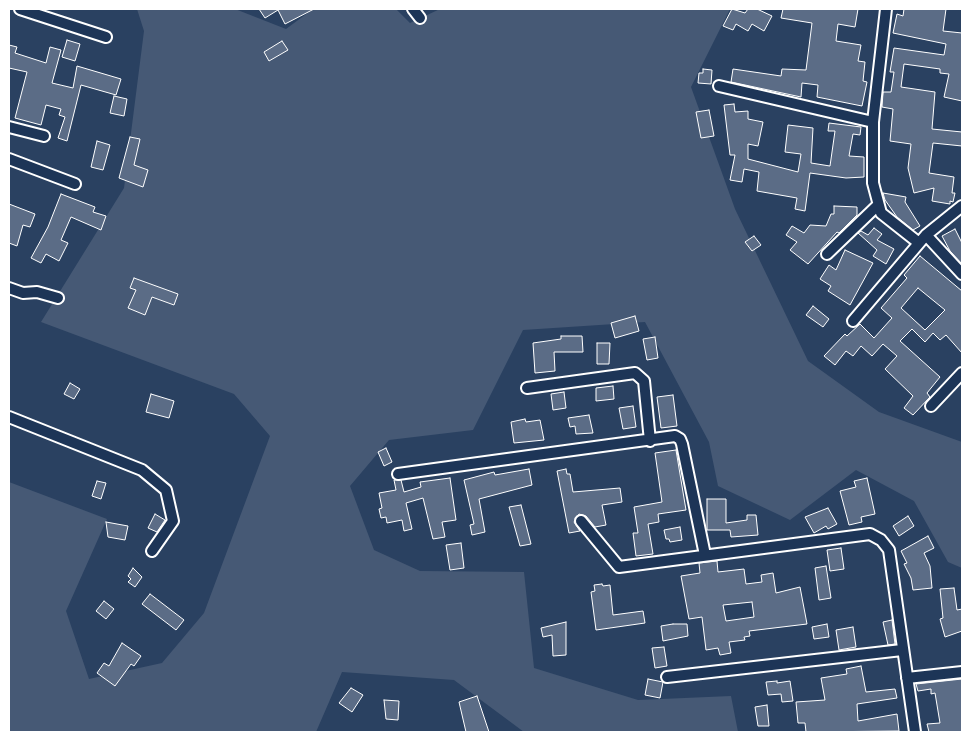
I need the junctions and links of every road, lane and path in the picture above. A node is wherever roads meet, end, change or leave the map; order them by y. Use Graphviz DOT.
graph roads {
  1 [pos="20,9"];
  2 [pos="414,9"];
  3 [pos="886,9"];
  4 [pos="420,18"];
  5 [pos="106,37"];
  6 [pos="719,86"];
  7 [pos="873,122"];
  8 [pos="9,127"];
  9 [pos="44,136"];
  10 [pos="9,159"];
  11 [pos="75,184"];
  12 [pos="878,205"];
  13 [pos="962,206"];
  14 [pos="922,239"];
  15 [pos="827,254"];
  16 [pos="962,274"];
  17 [pos="9,288"];
  18 [pos="58,298"];
  19 [pos="853,321"];
  20 [pos="962,373"];
  21 [pos="527,388"];
  22 [pos="931,406"];
  23 [pos="9,417"];
  24 [pos="650,441"];
  25 [pos="398,474"];
  26 [pos="581,521"];
  27 [pos="152,551"];
  28 [pos="705,555"];
  29 [pos="902,650"];
  30 [pos="962,672"];
  31 [pos="667,677"];
  32 [pos="907,678"];
  33 [pos="915,732"];
  1 -- 5 [label="street"];
  2 -- 4 [label="street"];
  3 -- 7 [label="street"];
  6 -- 7 [label="street"];
  7 -- 12 [label="street"];
  8 -- 9 [label="street"];
  10 -- 11 [label="street"];
  12 -- 14 [label="street"];
  12 -- 15 [label="street"];
  13 -- 14 [label="street"];
  14 -- 16 [label="street"];
  14 -- 19 [label="street"];
  17 -- 18 [label="street"];
  20 -- 22 [label="street"];
  21 -- 24 [label="street"];
  23 -- 27 [label="street"];
  24 -- 25 [label="street"];
  24 -- 28 [label="street"];
  26 -- 28 [label="street"];
  28 -- 29 [label="street"];
  29 -- 31 [label="street"];
  29 -- 32 [label="street"];
  30 -- 32 [label="street"];
  32 -- 33 [label="street"];
}
